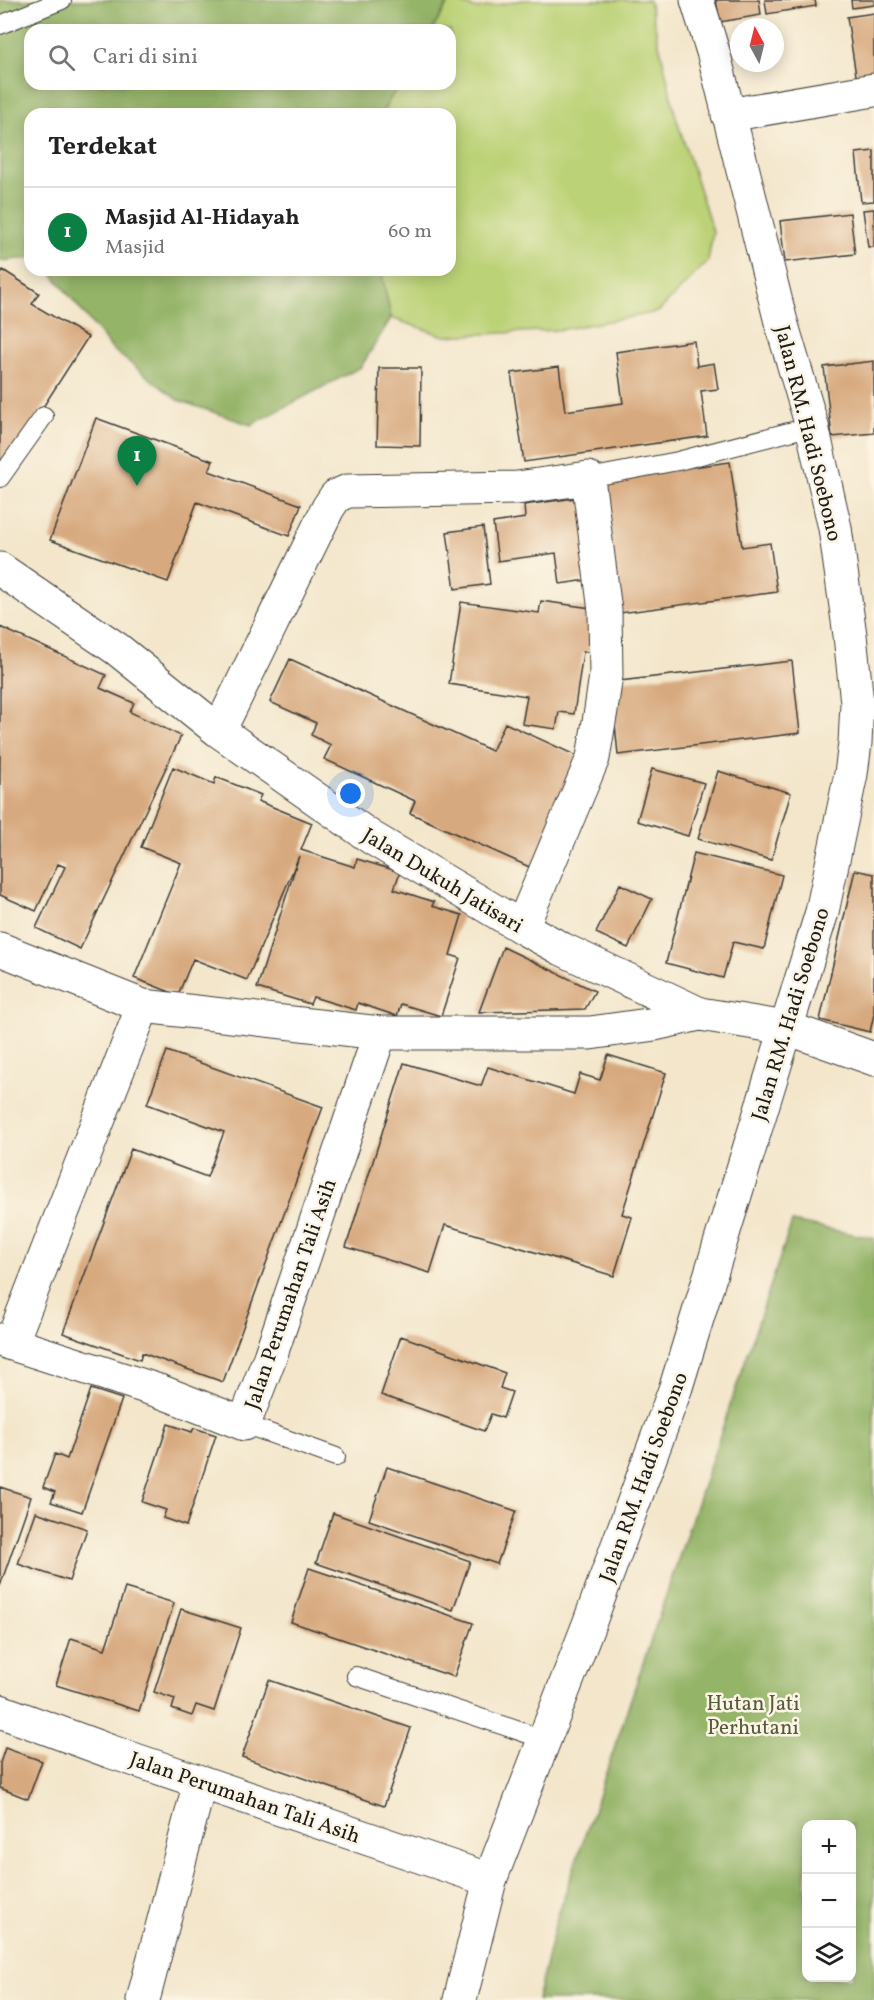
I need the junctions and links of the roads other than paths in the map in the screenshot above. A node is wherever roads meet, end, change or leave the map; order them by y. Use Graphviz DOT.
graph roads {
  1 [pos="62,0"];
  2 [pos="697,0"];
  3 [pos="0,25"];
  4 [pos="874,90"];
  5 [pos="728,115"];
  6 [pos="44,416"];
  7 [pos="812,426"];
  8 [pos="0,478"];
  9 [pos="588,478"];
  10 [pos="0,569"];
  11 [pos="219,731"];
  12 [pos="522,927"];
  13 [pos="0,949"];
  14 [pos="143,1006"];
  15 [pos="700,1014"];
  16 [pos="787,1028"];
  17 [pos="380,1033"];
  18 [pos="874,1059"];
  19 [pos="5,1342"];
  20 [pos="244,1424"];
  21 [pos="336,1457"];
  22 [pos="356,1676"];
  23 [pos="0,1711"];
  24 [pos="543,1739"];
  25 [pos="200,1782"];
  26 [pos="490,1880"];
  27 [pos="143,2000"];
  28 [pos="460,2000"];
  1 -- 3 [label="lane"];
  2 -- 5 [label="street, Jalan RM. Hadi Soebono"];
  4 -- 5 [label="street"];
  5 -- 7 [label="street, Jalan RM. Hadi Soebono"];
  6 -- 8 [label="lane"];
  7 -- 9 [label="lane"];
  7 -- 16 [label="street, Jalan RM. Hadi Soebono"];
  9 -- 11 [label="street"];
  9 -- 12 [label="street"];
  10 -- 11 [label="street, Jalan Dukuh Jatisari"];
  11 -- 12 [label="street, Jalan Dukuh Jatisari"];
  12 -- 15 [label="street, Jalan Dukuh Jatisari"];
  13 -- 14 [label="street, Jalan Dukuh Jatisari"];
  14 -- 17 [label="street, Jalan Dukuh Jatisari"];
  14 -- 19 [label="street, Jalan Perumahan Tali Asih"];
  15 -- 16 [label="street, Jalan Dukuh Jatisari"];
  15 -- 17 [label="street, Jalan Dukuh Jatisari"];
  16 -- 18 [label="street, Jalan Dukuh Jatisari"];
  16 -- 24 [label="street, Jalan RM. Hadi Soebono"];
  17 -- 20 [label="street, Jalan Perumahan Tali Asih"];
  19 -- 20 [label="street, Jalan Perumahan Tali Asih"];
  20 -- 21 [label="lane"];
  22 -- 24 [label="lane"];
  23 -- 25 [label="street, Jalan Perumahan Tali Asih"];
  24 -- 26 [label="street, Jalan RM. Hadi Soebono"];
  25 -- 26 [label="street, Jalan Perumahan Tali Asih"];
  25 -- 27 [label="street"];
  26 -- 28 [label="street, Jalan RM. Hadi Soebono"];
}
